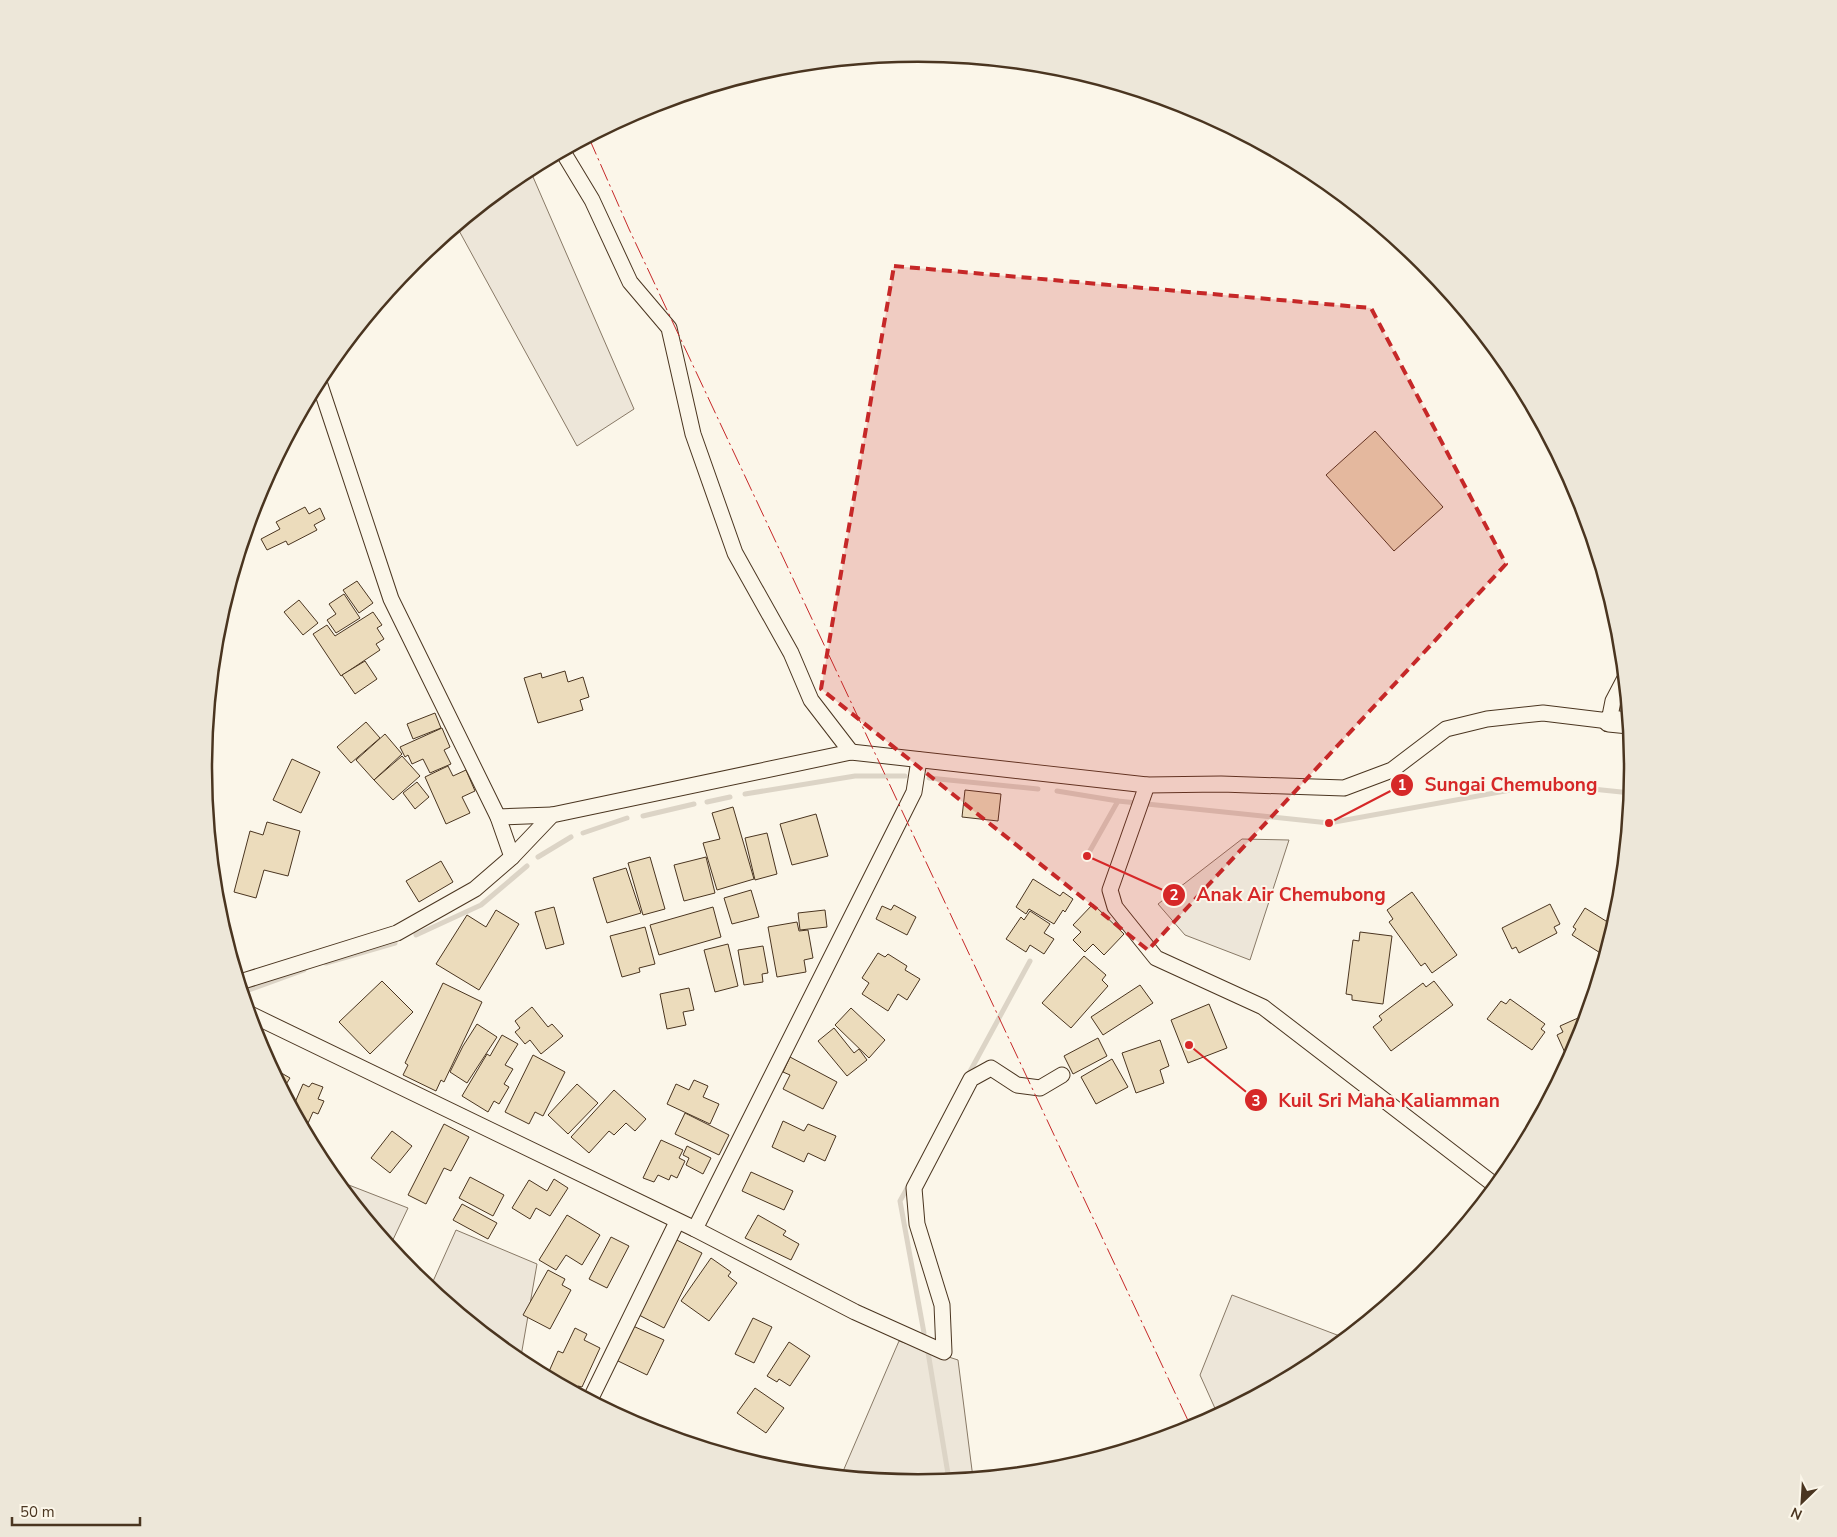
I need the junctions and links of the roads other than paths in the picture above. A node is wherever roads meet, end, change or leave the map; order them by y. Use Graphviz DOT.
graph roads {
  1 [pos="566,157"];
  2 [pos="322,391"];
  3 [pos="1619,689"];
  4 [pos="1619,722"];
  5 [pos="851,752"];
  6 [pos="919,760"];
  7 [pos="1146,787"];
  8 [pos="552,815"];
  9 [pos="498,817"];
  10 [pos="512,857"];
  11 [pos="246,980"];
  12 [pos="258,1018"];
  13 [pos="1062,1075"];
  14 [pos="1491,1182"];
  15 [pos="678,1222"];
  16 [pos="695,1229"];
  17 [pos="593,1395"];
  1 -- 5 [label="street"];
  2 -- 9 [label="street"];
  3 -- 4 [label="street"];
  4 -- 7 [label="street"];
  5 -- 6 [label="street"];
  5 -- 8 [label="street"];
  6 -- 7 [label="street"];
  6 -- 16 [label="street"];
  7 -- 14 [label="street"];
  8 -- 9 [label="street"];
  8 -- 10 [label="street"];
  9 -- 10 [label="street"];
  10 -- 11 [label="street"];
  12 -- 15 [label="street"];
  13 -- 16 [label="street"];
  15 -- 16 [label="street"];
  15 -- 17 [label="street"];
}
